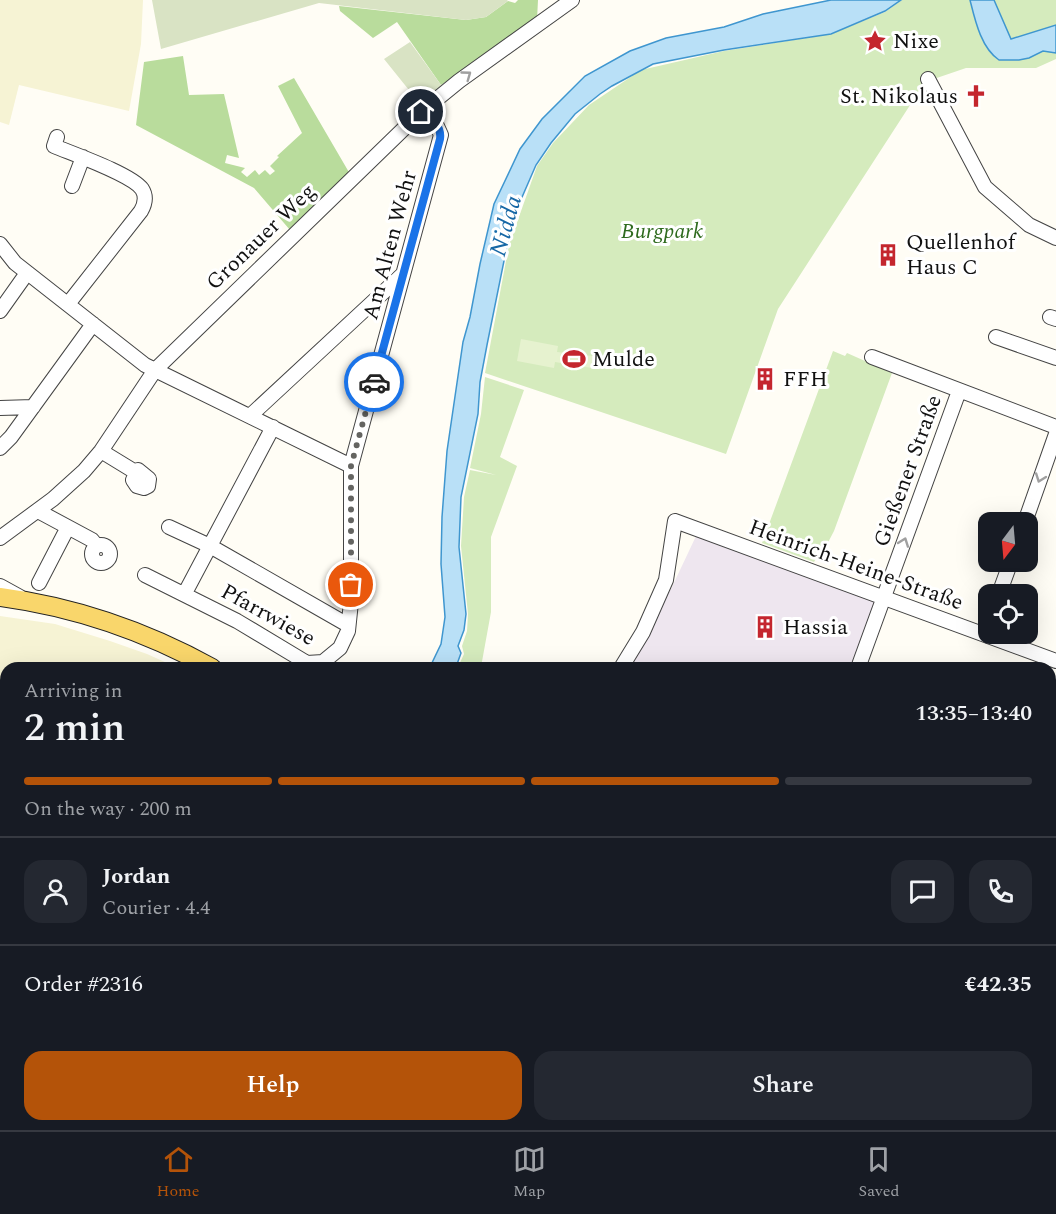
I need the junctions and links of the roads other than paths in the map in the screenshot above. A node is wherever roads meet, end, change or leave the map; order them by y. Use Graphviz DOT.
graph roads {
  1 [pos="572,0"];
  2 [pos="928,79"];
  3 [pos="421,112"];
  4 [pos="57,137"];
  5 [pos="83,157"];
  6 [pos="72,186"];
  7 [pos="1056,238"];
  8 [pos="0,244"];
  9 [pos="27,273"];
  10 [pos="404,273"];
  11 [pos="6,295"];
  12 [pos="68,304"];
  13 [pos="0,311"];
  14 [pos="93,324"];
  15 [pos="996,337"];
  16 [pos="872,357"];
  17 [pos="1056,358"];
  18 [pos="155,370"];
  19 [pos="959,391"];
  20 [pos="33,407"];
  21 [pos="0,408"];
  22 [pos="250,416"];
  23 [pos="273,427"];
  24 [pos="1056,427"];
  25 [pos="1056,434"];
  26 [pos="0,448"];
  27 [pos="101,451"];
  28 [pos="351,466"];
  29 [pos="137,473"];
  30 [pos="38,511"];
  31 [pos="1029,512"];
  32 [pos="68,527"];
  33 [pos="169,527"];
  34 [pos="3,537"];
  35 [pos="97,546"];
  36 [pos="210,546"];
  37 [pos="145,574"];
  38 [pos="39,583"];
  39 [pos="0,586"];
  40 [pos="184,593"];
  41 [pos="0,597"];
  42 [pos="884,597"];
  43 [pos="28,601"];
  44 [pos="348,625"];
  45 [pos="978,626"];
  46 [pos="1019,644"];
  47 [pos="1056,661"];
  48 [pos="201,662"];
  49 [pos="308,662"];
  50 [pos="323,662"];
  51 [pos="625,662"];
  52 [pos="860,662"];
  3 -- 1 [label="street, Gronauer Weg, one-way"];
  2 -- 7 [label="street"];
  3 -- 10 [label="street, Am Alten Wehr"];
  3 -- 18 [label="street, Gronauer Weg"];
  4 -- 5 [label="street"];
  5 -- 6 [label="street"];
  5 -- 12 [label="street"];
  8 -- 9 [label="street"];
  9 -- 11 [label="street"];
  9 -- 12 [label="street"];
  10 -- 22 [label="street"];
  10 -- 28 [label="street, Am Alten Wehr"];
  11 -- 13 [label="street"];
  12 -- 14 [label="street"];
  14 -- 18 [label="street"];
  14 -- 20 [label="street"];
  15 -- 17 [label="street"];
  16 -- 19 [label="street"];
  18 -- 22 [label="street"];
  18 -- 27 [label="street, Gronauer Weg"];
  19 -- 24 [label="street"];
  42 -- 19 [label="street, Gießener Straße, one-way"];
  20 -- 21 [label="street"];
  20 -- 26 [label="street"];
  22 -- 23 [label="street"];
  23 -- 28 [label="street"];
  23 -- 36 [label="street, Pfarrwiese"];
  25 -- 31 [label="street, one-way"];
  27 -- 29 [label="street"];
  27 -- 30 [label="street, Gronauer Weg"];
  28 -- 44 [label="street, Pfarrwiese"];
  30 -- 32 [label="street"];
  30 -- 34 [label="street, Gronauer Weg"];
  32 -- 35 [label="street"];
  32 -- 38 [label="street"];
  33 -- 36 [label="street"];
  36 -- 40 [label="street, Pfarrwiese"];
  36 -- 44 [label="street, Pfarrwiese"];
  37 -- 40 [label="street, Pfarrwiese"];
  39 -- 43 [label="street"];
  40 -- 49 [label="street, Pfarrwiese"];
  41 -- 43 [label="main road"];
  42 -- 45 [label="street, Heinrich-Heine-Straße"];
  42 -- 51 [label="street, Heinrich-Heine-Straße"];
  42 -- 52 [label="street, Gießener Straße"];
  43 -- 48 [label="main road"];
  44 -- 50 [label="street, Pfarrwiese"];
  46 -- 47 [label="street, Heinrich-Heine-Straße"];
}
